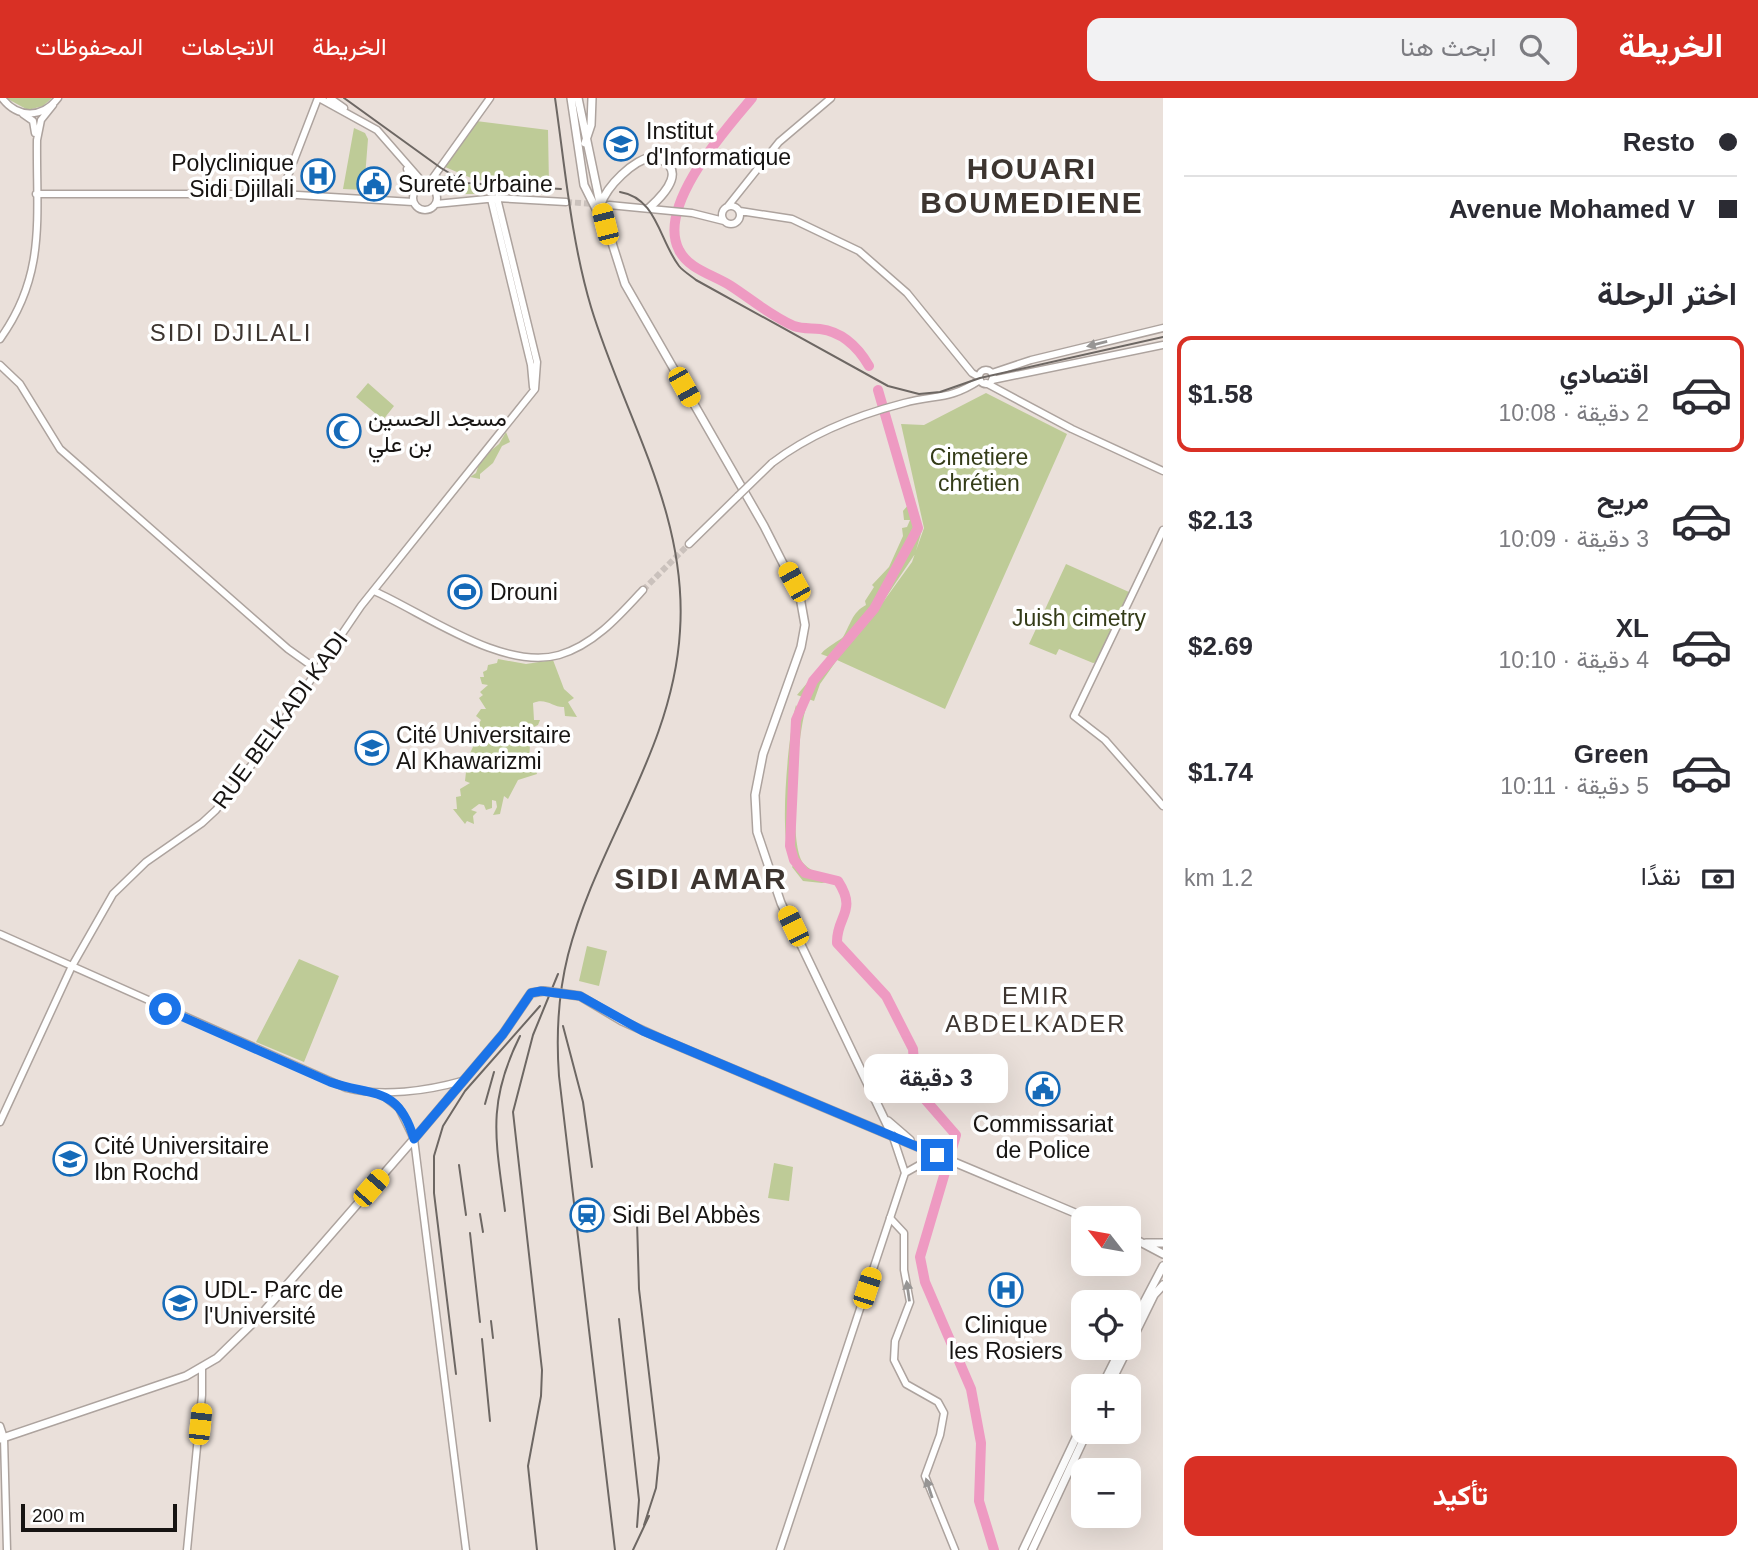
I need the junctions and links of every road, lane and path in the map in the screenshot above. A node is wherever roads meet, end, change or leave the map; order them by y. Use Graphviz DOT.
graph roads {
  1 [pos="2,98"];
  2 [pos="58,98"];
  3 [pos="318,98"];
  4 [pos="330,98"];
  5 [pos="490,98"];
  6 [pos="592,98"];
  7 [pos="831,98"];
  8 [pos="576,100"];
  9 [pos="53,104"];
  10 [pos="18,112"];
  11 [pos="369,126"];
  12 [pos="576,139"];
  13 [pos="37,140"];
  14 [pos="585,144"];
  15 [pos="403,161"];
  16 [pos="438,173"];
  17 [pos="427,186"];
  18 [pos="743,188"];
  19 [pos="608,190"];
  20 [pos="415,192"];
  21 [pos="436,192"];
  22 [pos="36,194"];
  23 [pos="281,194"];
  24 [pos="598,194"];
  25 [pos="494,198"];
  26 [pos="661,198"];
  27 [pos="401,200"];
  28 [pos="457,200"];
  29 [pos="413,202"];
  30 [pos="566,202"];
  31 [pos="436,204"];
  32 [pos="605,206"];
  33 [pos="726,207"];
  34 [pos="649,208"];
  35 [pos="739,210"];
  36 [pos="661,211"];
  37 [pos="703,214"];
  38 [pos="763,214"];
  39 [pos="724,221"];
  40 [pos="737,222"];
  41 [pos="605,224"];
  42 [pos="1163,328"];
  43 [pos="0,339"];
  44 [pos="1163,345"];
  45 [pos="0,365"];
  46 [pos="986,379"];
  47 [pos="1163,471"];
  48 [pos="1163,530"];
  49 [pos="689,544"];
  50 [pos="643,590"];
  51 [pos="374,591"];
  52 [pos="319,671"];
  53 [pos="1163,806"];
  54 [pos="0,934"];
  55 [pos="72,967"];
  56 [pos="462,1081"];
  57 [pos="445,1087"];
  58 [pos="374,1091"];
  59 [pos="451,1094"];
  60 [pos="881,1109"];
  61 [pos="886,1119"];
  62 [pos="0,1122"];
  63 [pos="873,1128"];
  64 [pos="893,1137"];
  65 [pos="414,1139"];
  66 [pos="922,1149"];
  67 [pos="940,1156"];
  68 [pos="905,1173"];
  69 [pos="1071,1211"];
  70 [pos="890,1218"];
  71 [pos="1141,1241"];
  72 [pos="1146,1243"];
  73 [pos="1163,1244"];
  74 [pos="1163,1254"];
  75 [pos="1163,1266"];
  76 [pos="1163,1285"];
  77 [pos="1141,1308"];
  78 [pos="1141,1321"];
  79 [pos="202,1368"];
  80 [pos="0,1426"];
  81 [pos="2,1438"];
  82 [pos="1073,1444"];
  83 [pos="1081,1444"];
  84 [pos="7,1550"];
  85 [pos="183,1550"];
  86 [pos="466,1550"];
  87 [pos="780,1550"];
  88 [pos="956,1550"];
  89 [pos="1023,1550"];
  90 [pos="1032,1550"];
  1 -- 10 [label="main road"];
  2 -- 9 [label="main road"];
  3 -- 11 [label="main road"];
  3 -- 23 [label="main road"];
  4 -- 11 [label="main road"];
  5 -- 16 [label="main road"];
  6 -- 14 [label="main road"];
  7 -- 18 [label="main road"];
  8 -- 12 [label="main road"];
  8 -- 14 [label="main road"];
  9 -- 10 [label="main road"];
  9 -- 13 [label="main road"];
  10 -- 13 [label="main road"];
  11 -- 15 [label="main road"];
  12 -- 24 [label="main road"];
  12 -- 41 [label="main road"];
  13 -- 22 [label="main road"];
  14 -- 24 [label="main road"];
  15 -- 17 [label="main road"];
  15 -- 20 [label="main road"];
  16 -- 17 [label="main road"];
  16 -- 21 [label="main road"];
  17 -- 20 [label="main road"];
  17 -- 21 [label="main road"];
  18 -- 33 [label="main road"];
  18 -- 35 [label="main road"];
  19 -- 24 [label="main road"];
  19 -- 26 [label="main road"];
  19 -- 32 [label="main road"];
  20 -- 27 [label="main road"];
  20 -- 29 [label="main road"];
  21 -- 28 [label="main road"];
  21 -- 31 [label="main road"];
  22 -- 23 [label="main road"];
  22 -- 43 [label="main road"];
  23 -- 27 [label="main road"];
  24 -- 32 [label="main road"];
  25 -- 28 [label="main road"];
  25 -- 30 [label="main road"];
  25 -- 51 [label="main road, RUE BELKADI KADI"];
  26 -- 34 [label="main road"];
  26 -- 36 [label="main road"];
  27 -- 29 [label="main road"];
  28 -- 31 [label="main road"];
  29 -- 31 [label="main road"];
  32 -- 34 [label="main road"];
  32 -- 41 [label="main road"];
  33 -- 35 [label="main road"];
  33 -- 37 [label="main road"];
  33 -- 39 [label="main road"];
  34 -- 36 [label="main road"];
  35 -- 38 [label="main road"];
  35 -- 40 [label="main road"];
  36 -- 37 [label="main road"];
  37 -- 39 [label="main road"];
  38 -- 40 [label="main road"];
  38 -- 46 [label="main road"];
  39 -- 40 [label="main road"];
  41 -- 60 [label="main road"];
  42 -- 46 [label="main road, one-way"];
  44 -- 46 [label="main road"];
  45 -- 52 [label="main road"];
  46 -- 47 [label="main road"];
  46 -- 49 [label="main road, bridge"];
  48 -- 53 [label="main road"];
  50 -- 51 [label="main road"];
  51 -- 52 [label="main road, RUE BELKADI KADI"];
  52 -- 55 [label="main road, RUE BELKADI KADI"];
  54 -- 55 [label="main road"];
  55 -- 58 [label="main road"];
  55 -- 62 [label="main road, RUE BELKADI KADI"];
  56 -- 57 [label="main road"];
  56 -- 59 [label="main road"];
  56 -- 63 [label="main road, bridge"];
  57 -- 58 [label="main road"];
  57 -- 59 [label="main road"];
  58 -- 65 [label="main road"];
  59 -- 65 [label="main road"];
  60 -- 61 [label="main road"];
  60 -- 63 [label="main road"];
  61 -- 64 [label="main road"];
  61 -- 66 [label="main road"];
  63 -- 64 [label="main road"];
  64 -- 66 [label="main road"];
  64 -- 68 [label="main road"];
  65 -- 79 [label="main road"];
  65 -- 86 [label="main road"];
  66 -- 67 [label="main road"];
  67 -- 68 [label="main road"];
  67 -- 69 [label="main road"];
  68 -- 70 [label="main road"];
  70 -- 87 [label="main road"];
  88 -- 70 [label="main road, one-way"];
  71 -- 72 [label="main road"];
  72 -- 73 [label="main road"];
  72 -- 74 [label="main road"];
  75 -- 77 [label="main road"];
  76 -- 78 [label="main road"];
  79 -- 81 [label="main road"];
  79 -- 85 [label="main road"];
  80 -- 81 [label="main road"];
  81 -- 84 [label="main road"];
  82 -- 89 [label="main road"];
  83 -- 90 [label="main road"];
}
